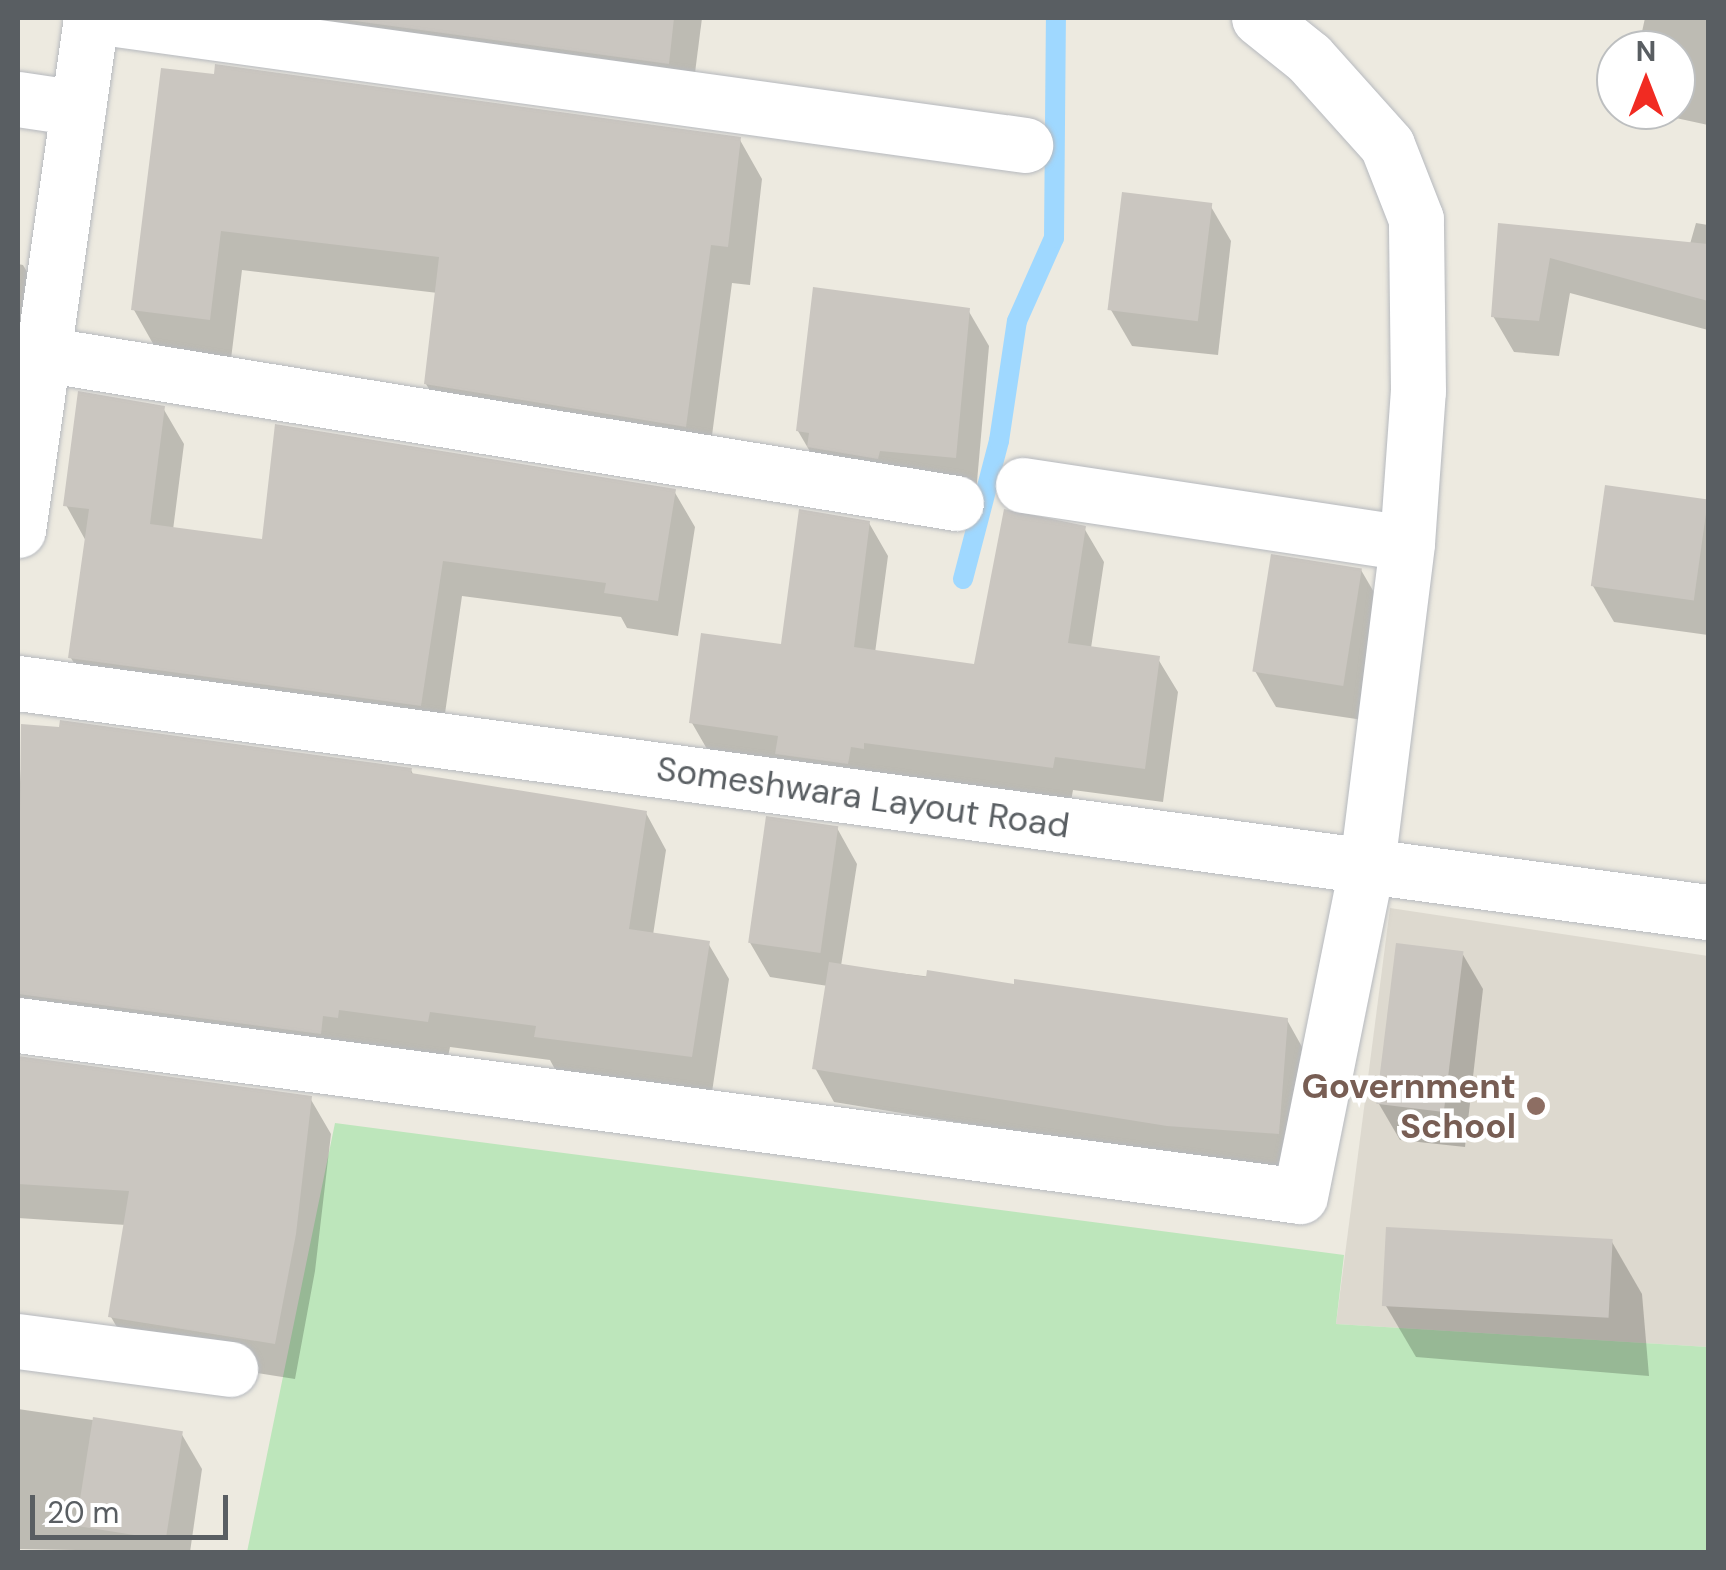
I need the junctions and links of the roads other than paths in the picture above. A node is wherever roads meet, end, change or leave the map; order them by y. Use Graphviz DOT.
graph roads {
  1 [pos="91,18"];
  2 [pos="109,18"];
  3 [pos="1258,18"];
  4 [pos="18,99"];
  5 [pos="78,108"];
  6 [pos="1025,144"];
  7 [pos="43,354"];
  8 [pos="25,423"];
  9 [pos="1023,485"];
  10 [pos="956,502"];
  11 [pos="18,530"];
  12 [pos="1406,543"];
  13 [pos="18,684"];
  14 [pos="1367,865"];
  15 [pos="1708,912"];
  16 [pos="18,1025"];
  17 [pos="18,1341"];
  18 [pos="230,1369"];
  1 -- 5 [label="street"];
  2 -- 6 [label="street"];
  3 -- 12 [label="street"];
  4 -- 5 [label="street"];
  5 -- 7 [label="street"];
  7 -- 8 [label="street"];
  7 -- 10 [label="street"];
  8 -- 11 [label="street"];
  9 -- 12 [label="street"];
  12 -- 14 [label="street"];
  13 -- 14 [label="street, Someshwara Layout Road"];
  14 -- 15 [label="street, Someshwara Layout Road"];
  14 -- 16 [label="street"];
  17 -- 18 [label="street"];
}
